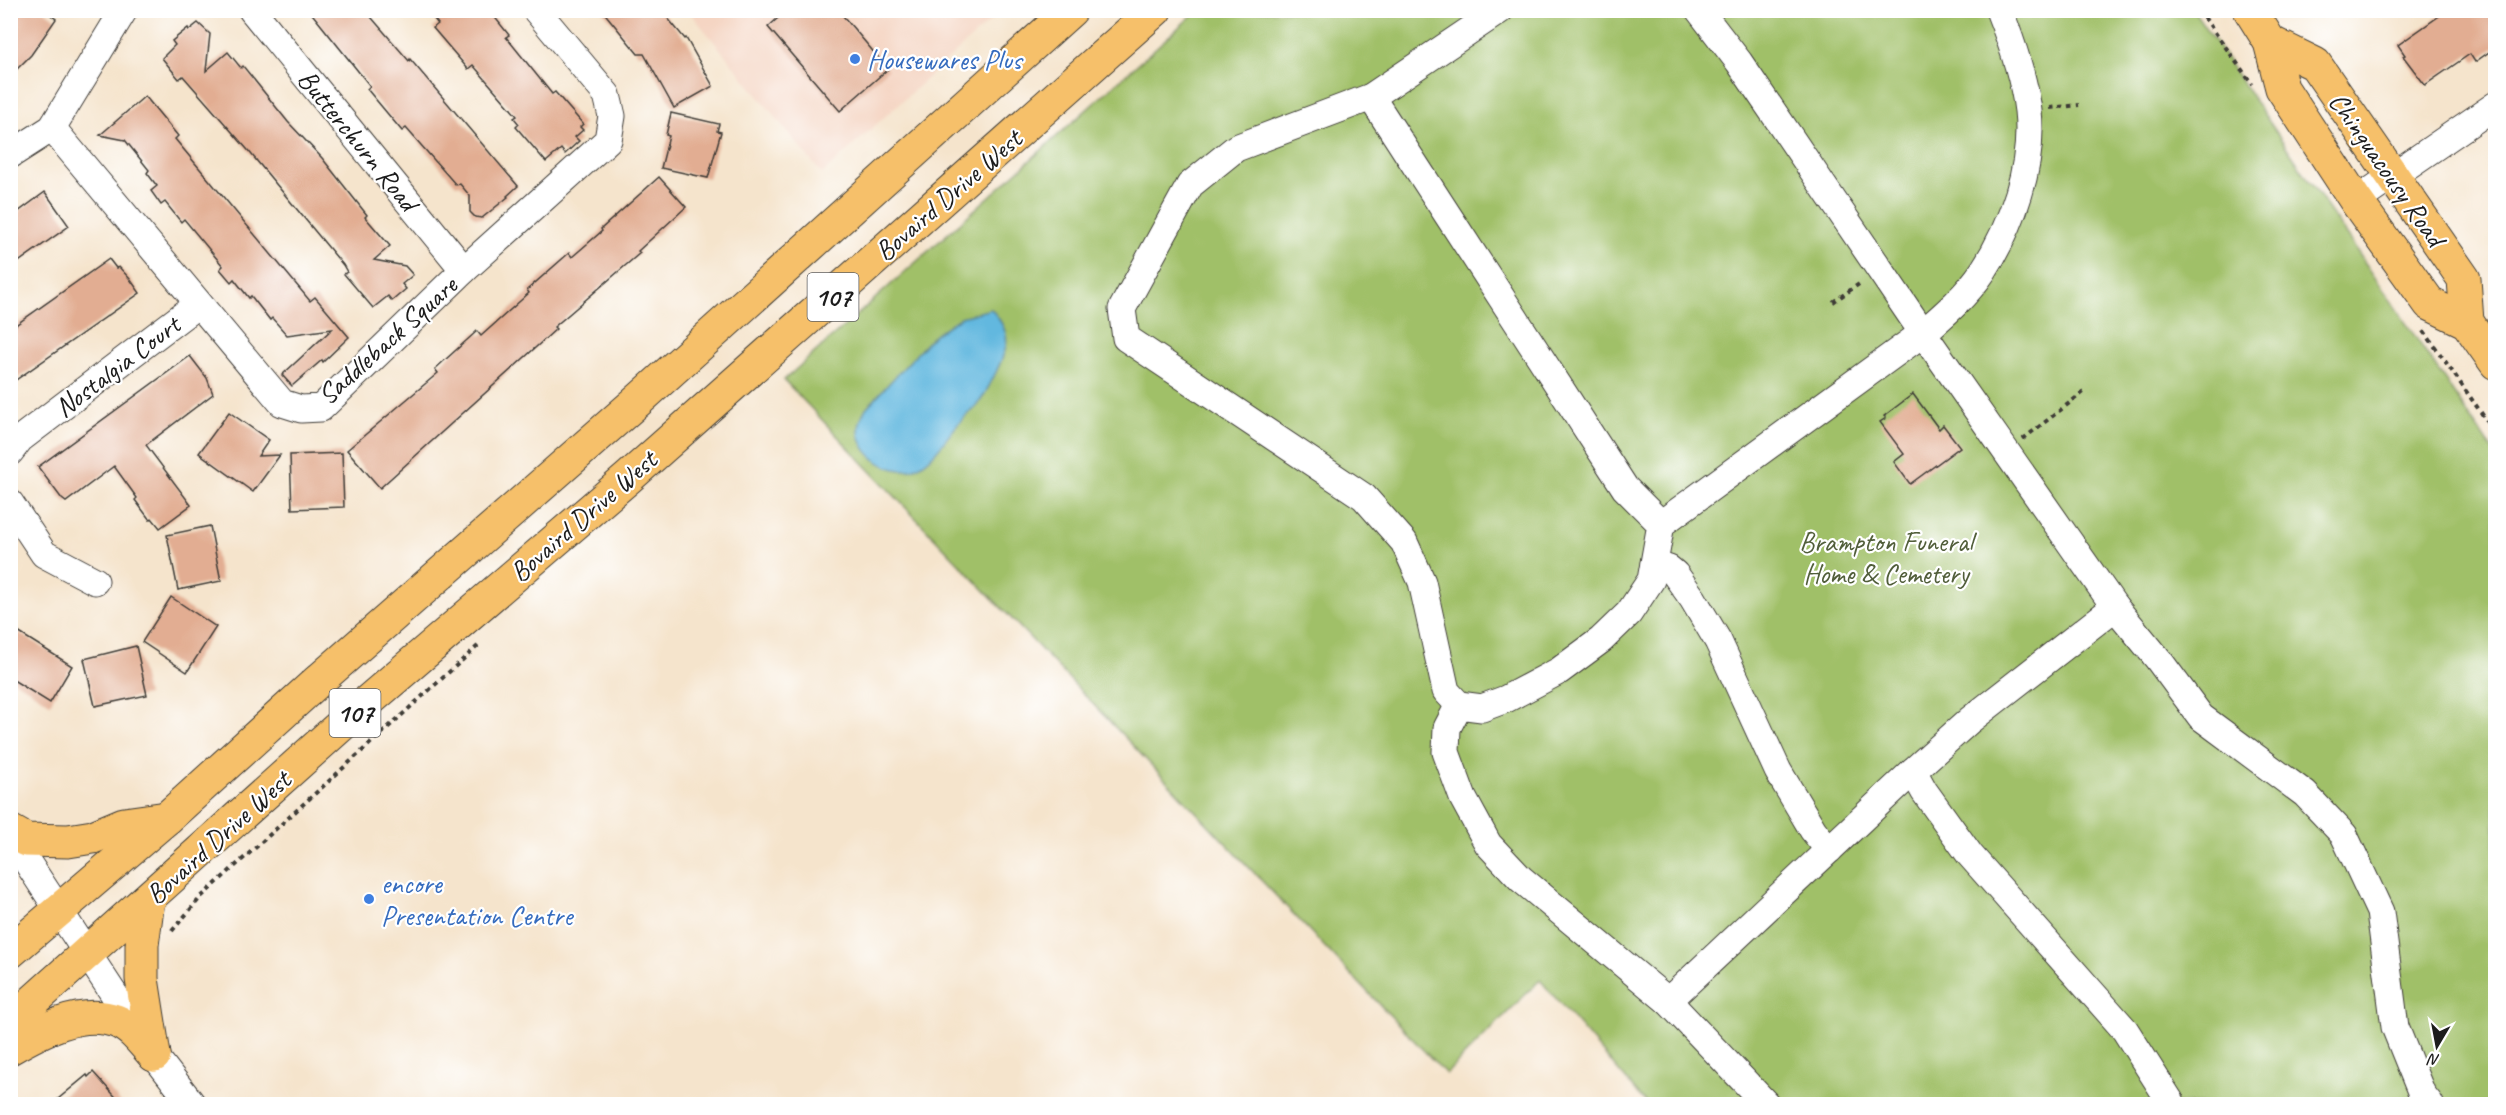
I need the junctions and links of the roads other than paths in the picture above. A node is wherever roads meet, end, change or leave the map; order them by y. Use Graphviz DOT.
graph roads {
  1 [pos="124,10"];
  2 [pos="252,10"];
  3 [pos="536,10"];
  4 [pos="1071,10"];
  5 [pos="1155,10"];
  6 [pos="1500,10"];
  7 [pos="1699,10"];
  8 [pos="1999,10"];
  9 [pos="2250,10"];
  10 [pos="2270,42"];
  11 [pos="1371,96"];
  12 [pos="2496,105"];
  13 [pos="52,128"];
  14 [pos="10,155"];
  15 [pos="2392,176"];
  16 [pos="2356,201"];
  17 [pos="464,270"];
  18 [pos="198,304"];
  19 [pos="2467,321"];
  20 [pos="1923,333"];
  21 [pos="2496,363"];
  22 [pos="10,452"];
  23 [pos="10,503"];
  24 [pos="1661,524"];
  25 [pos="1654,564"];
  26 [pos="94,581"];
  27 [pos="2115,607"];
  28 [pos="1459,705"];
  29 [pos="1913,771"];
  30 [pos="167,818"];
  31 [pos="10,834"];
  32 [pos="1829,850"];
  33 [pos="148,900"];
  34 [pos="59,910"];
  35 [pos="10,952"];
  36 [pos="87,953"];
  37 [pos="1668,1001"];
  38 [pos="10,1022"];
  39 [pos="10,1048"];
  40 [pos="154,1055"];
  41 [pos="192,1104"];
  42 [pos="1766,1104"];
  43 [pos="2172,1104"];
  44 [pos="2430,1104"];
  1 -- 13 [label="street"];
  2 -- 17 [label="street, Butterchurn Road"];
  3 -- 17 [label="street, Saddleback Square"];
  4 -- 30 [label="main road, Bovaird Drive West / 107"];
  5 -- 33 [label="main road, Bovaird Drive West / 107"];
  6 -- 11 [label="street"];
  7 -- 20 [label="street"];
  8 -- 20 [label="street"];
  9 -- 10 [label="main road, Chinguacousy Road"];
  10 -- 15 [label="main road, Chinguacousy Road"];
  10 -- 16 [label="main road, Chinguacousy Road"];
  11 -- 24 [label="street"];
  11 -- 28 [label="street"];
  12 -- 15 [label="street"];
  13 -- 14 [label="street"];
  13 -- 18 [label="street, Saddleback Square"];
  15 -- 16 [label="street"];
  15 -- 19 [label="main road, Chinguacousy Road"];
  16 -- 19 [label="main road, Chinguacousy Road"];
  17 -- 18 [label="street, Saddleback Square"];
  18 -- 22 [label="street, Nostalgia Court"];
  19 -- 21 [label="main road, Chinguacousy Road"];
  20 -- 24 [label="street"];
  20 -- 27 [label="street"];
  23 -- 26 [label="street"];
  24 -- 25 [label="street"];
  25 -- 28 [label="street"];
  25 -- 32 [label="street"];
  27 -- 29 [label="street"];
  27 -- 44 [label="street"];
  28 -- 37 [label="street"];
  29 -- 32 [label="street"];
  29 -- 43 [label="street"];
  30 -- 31 [label="main road"];
  30 -- 34 [label="main road, Bovaird Drive West / 107"];
  31 -- 34 [label="street"];
  32 -- 37 [label="street"];
  33 -- 36 [label="main road, Bovaird Drive West / 107"];
  33 -- 40 [label="main road"];
  34 -- 35 [label="main road, Bovaird Drive West / 107"];
  34 -- 36 [label="street"];
  36 -- 38 [label="main road, Bovaird Drive West / 107"];
  36 -- 40 [label="street"];
  37 -- 42 [label="street"];
  39 -- 40 [label="main road"];
  40 -- 41 [label="street"];
}
